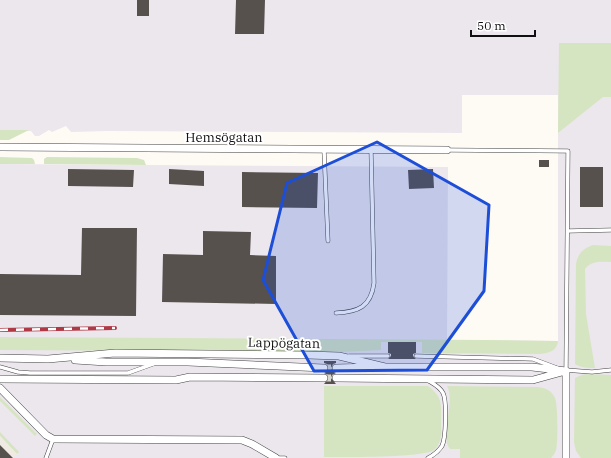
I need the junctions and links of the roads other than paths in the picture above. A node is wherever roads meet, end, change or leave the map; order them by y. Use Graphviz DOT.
graph roads {
  1 [pos="0,148"];
  2 [pos="324,150"];
  3 [pos="371,150"];
  4 [pos="447,150"];
  5 [pos="611,230"];
  6 [pos="568,231"];
  7 [pos="328,241"];
  8 [pos="336,313"];
  9 [pos="339,356"];
  10 [pos="388,356"];
  11 [pos="416,356"];
  12 [pos="0,358"];
  13 [pos="48,359"];
  14 [pos="158,363"];
  15 [pos="385,366"];
  16 [pos="0,368"];
  17 [pos="324,368"];
  18 [pos="336,368"];
  19 [pos="611,370"];
  20 [pos="566,371"];
  21 [pos="324,378"];
  22 [pos="336,378"];
  23 [pos="0,379"];
  24 [pos="428,380"];
  25 [pos="0,388"];
  26 [pos="53,439"];
  27 [pos="271,457"];
  28 [pos="46,458"];
  29 [pos="285,458"];
  30 [pos="428,458"];
  31 [pos="566,458"];
  1 -- 2 [label="street, Hemsögatan"];
  2 -- 3 [label="street, Hemsögatan"];
  2 -- 7 [label="lane"];
  3 -- 4 [label="street, Hemsögatan"];
  3 -- 8 [label="lane"];
  4 -- 6 [label="lane"];
  5 -- 6 [label="lane"];
  6 -- 20 [label="lane"];
  9 -- 10 [label="lane"];
  9 -- 13 [label="street, Lappögatan"];
  9 -- 15 [label="street, Lappögatan"];
  11 -- 20 [label="lane"];
  12 -- 13 [label="street, Lappögatan"];
  13 -- 14 [label="street"];
  14 -- 16 [label="lane"];
  14 -- 17 [label="street"];
  15 -- 18 [label="street"];
  15 -- 20 [label="street, Lappögatan"];
  19 -- 20 [label="lane"];
  20 -- 24 [label="street"];
  20 -- 31 [label="street"];
  21 -- 23 [label="street"];
  22 -- 24 [label="street"];
  24 -- 30 [label="lane"];
  25 -- 26 [label="street"];
  26 -- 27 [label="street"];
  26 -- 28 [label="lane"];
  27 -- 29 [label="lane"];
}
